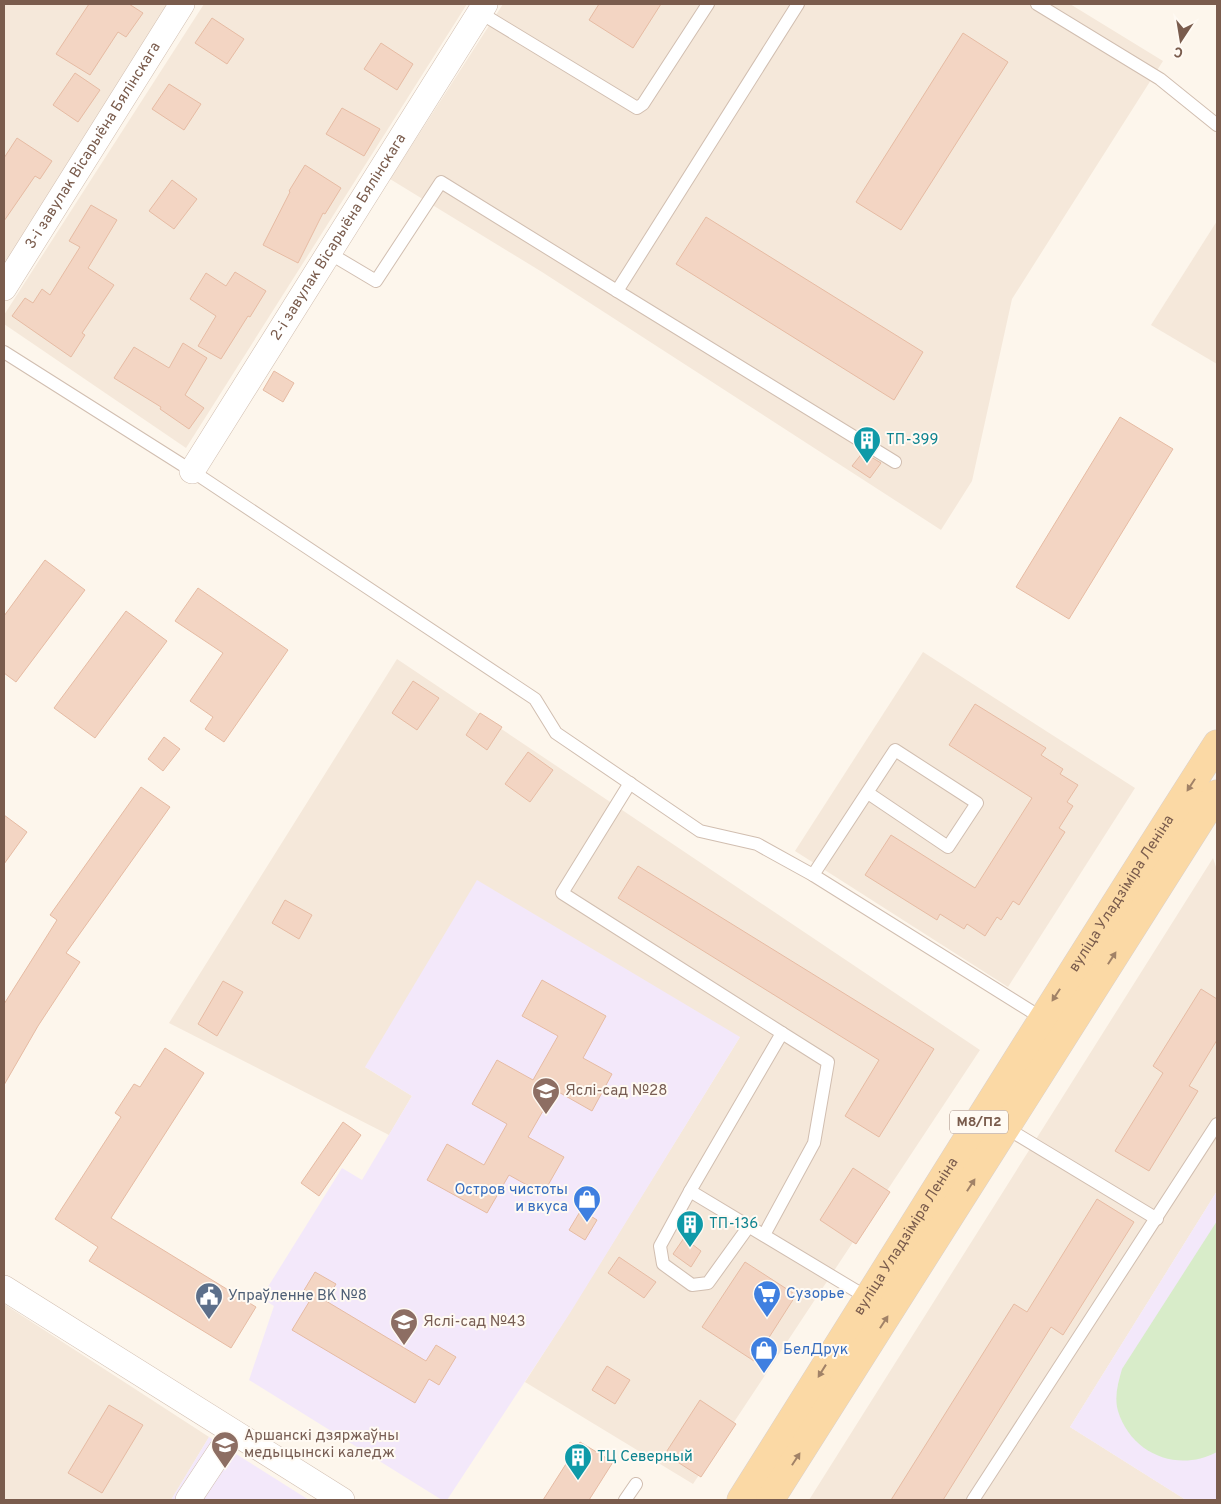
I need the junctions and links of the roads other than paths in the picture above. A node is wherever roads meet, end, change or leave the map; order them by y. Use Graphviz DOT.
graph roads {
  1 [pos="182,4"];
  2 [pos="708,4"];
  3 [pos="798,4"];
  4 [pos="1038,4"];
  5 [pos="482,8"];
  6 [pos="1217,125"];
  7 [pos="329,253"];
  8 [pos="4,288"];
  9 [pos="617,291"];
  10 [pos="4,352"];
  11 [pos="895,462"];
  12 [pos="192,471"];
  13 [pos="1217,744"];
  14 [pos="630,783"];
  15 [pos="868,793"];
  16 [pos="1217,794"];
  17 [pos="813,875"];
  18 [pos="1042,1018"];
  19 [pos="1065,1032"];
  20 [pos="782,1033"];
  21 [pos="984,1115"];
  22 [pos="1217,1124"];
  23 [pos="1007,1128"];
  24 [pos="690,1192"];
  25 [pos="1156,1219"];
  26 [pos="749,1226"];
  27 [pos="764,1235"];
  28 [pos="4,1288"];
  29 [pos="868,1298"];
  30 [pos="232,1432"];
  31 [pos="636,1484"];
  32 [pos="188,1500"];
  33 [pos="342,1500"];
  34 [pos="625,1500"];
  35 [pos="740,1500"];
  36 [pos="770,1500"];
  37 [pos="973,1500"];
  1 -- 8 [label="street, 3-і завулак Вісарыёна Бялінскага"];
  2 -- 5 [label="lane"];
  3 -- 9 [label="lane"];
  4 -- 6 [label="lane"];
  5 -- 7 [label="street, 2-і завулак Вісарыёна Бялінскага"];
  7 -- 9 [label="lane"];
  7 -- 12 [label="street, 2-і завулак Вісарыёна Бялінскага"];
  9 -- 11 [label="lane"];
  10 -- 12 [label="lane"];
  12 -- 14 [label="lane"];
  13 -- 18 [label="main road, вуліца Уладзіміра Леніна / М8/П2, one-way"];
  14 -- 17 [label="lane"];
  14 -- 20 [label="lane"];
  15 -- 15 [label="lane"];
  15 -- 17 [label="lane"];
  19 -- 16 [label="main road, вуліца Уладзіміра Леніна / М8/П2, one-way"];
  17 -- 18 [label="lane"];
  18 -- 19 [label="lane"];
  18 -- 21 [label="main road, вуліца Уладзіміра Леніна / М8/П2"];
  19 -- 23 [label="main road, вуліца Уладзіміра Леніна / М8/П2"];
  20 -- 24 [label="lane"];
  20 -- 27 [label="lane"];
  21 -- 23 [label="lane"];
  21 -- 29 [label="main road, вуліца Уладзіміра Леніна / М8/П2"];
  22 -- 25 [label="lane"];
  23 -- 25 [label="lane"];
  36 -- 23 [label="main road, вуліца Уладзіміра Леніна / М8/П2, one-way"];
  24 -- 26 [label="lane"];
  24 -- 26 [label="lane"];
  25 -- 37 [label="lane"];
  26 -- 27 [label="lane"];
  27 -- 29 [label="lane"];
  28 -- 30 [label="street"];
  29 -- 35 [label="main road, вуліца Уладзіміра Леніна / М8/П2, one-way"];
  30 -- 32 [label="street"];
  30 -- 33 [label="street"];
  31 -- 34 [label="lane"];
}
